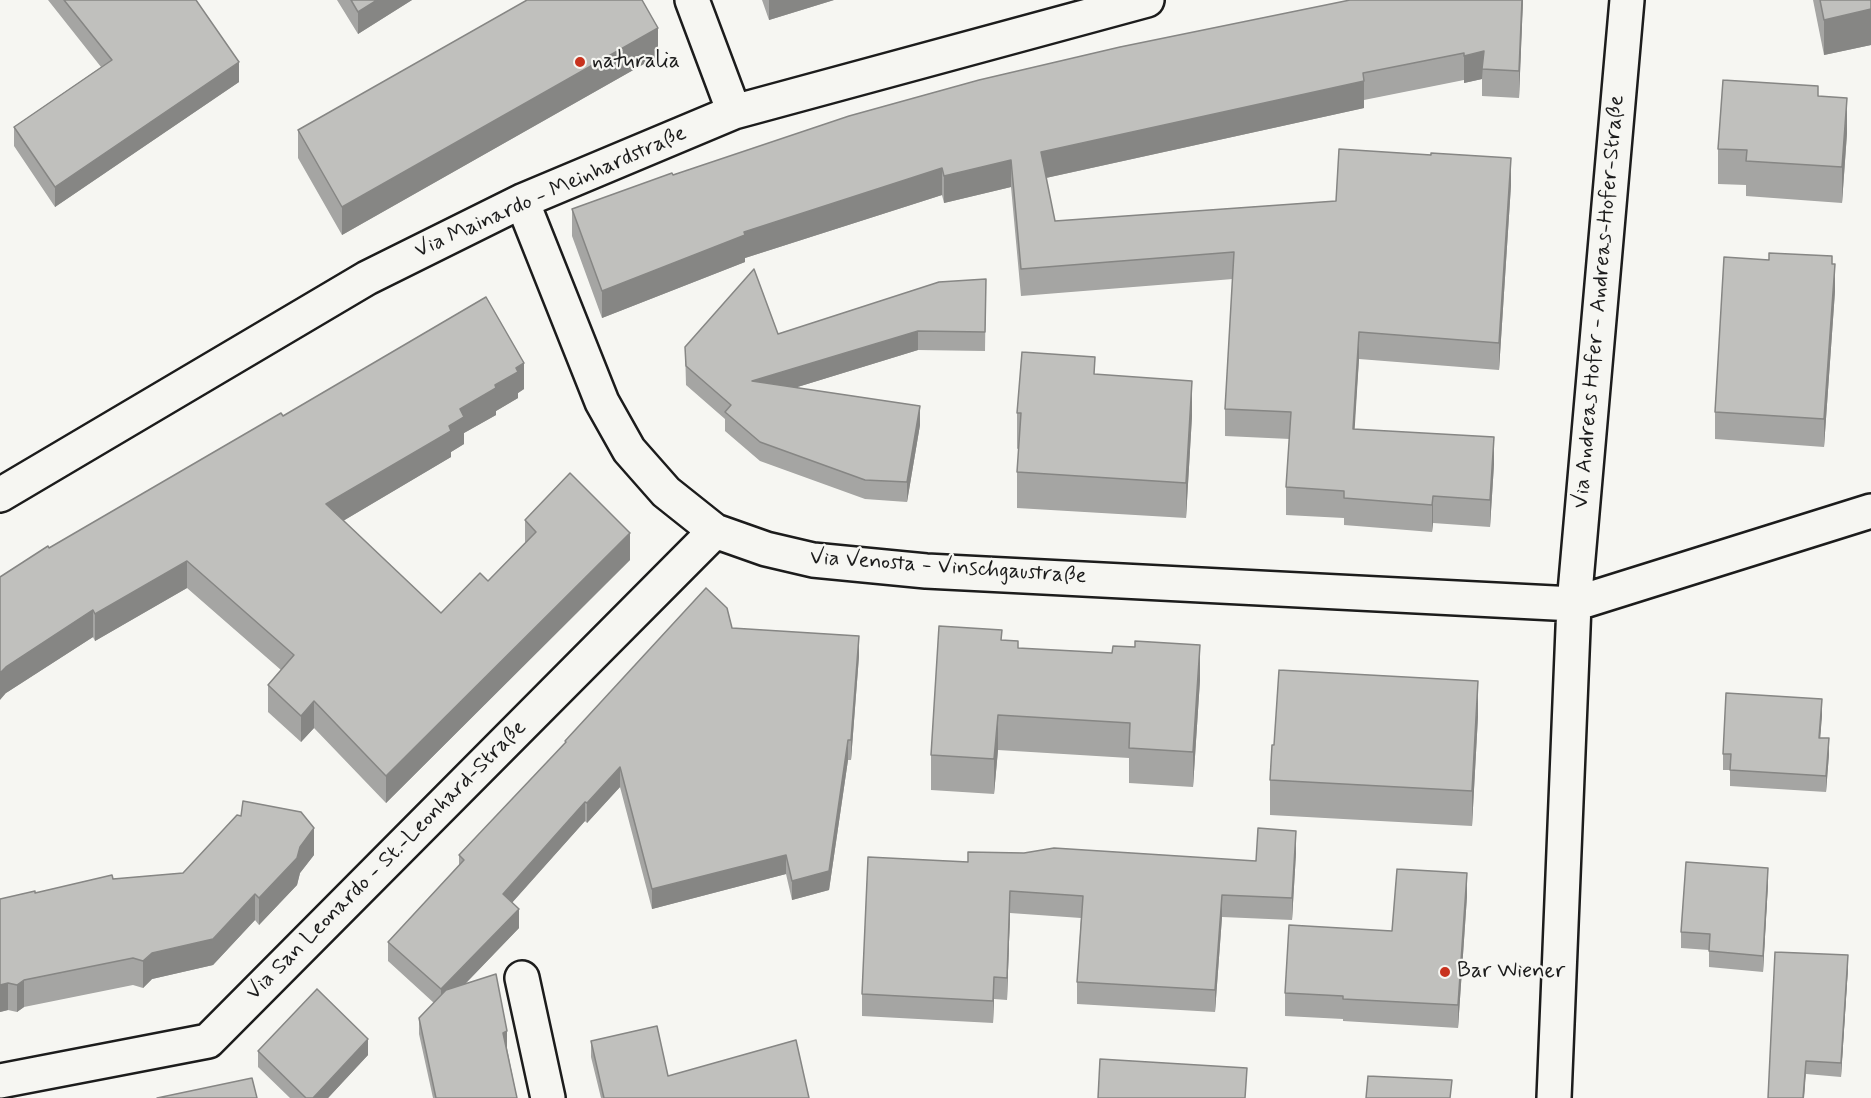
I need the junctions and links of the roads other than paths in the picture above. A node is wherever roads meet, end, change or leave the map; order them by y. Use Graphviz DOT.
graph roads {
  1 [pos="692,0"];
  2 [pos="1147,0"];
  3 [pos="1627,0"];
  4 [pos="734,112"];
  5 [pos="522,201"];
  6 [pos="0,495"];
  7 [pos="1871,511"];
  8 [pos="715,531"];
  9 [pos="1574,604"];
  10 [pos="522,978"];
  11 [pos="0,1081"];
  12 [pos="548,1098"];
  13 [pos="1554,1098"];
  1 -- 4 [label="street"];
  2 -- 4 [label="street, Via Mainardo - Meinhardstraße"];
  3 -- 9 [label="street, Via Andreas Hofer - Andreas-Hofer-Straße"];
  4 -- 5 [label="street, Via Mainardo - Meinhardstraße"];
  5 -- 6 [label="street, Via Mainardo - Meinhardstraße"];
  5 -- 8 [label="street, Via Venosta - Vinschgaustraße"];
  7 -- 9 [label="street"];
  8 -- 9 [label="street, Via Venosta - Vinschgaustraße"];
  8 -- 11 [label="street, Via San Leonardo - St.-Leonhard-Straße"];
  9 -- 13 [label="street, Via Andreas Hofer - Andreas-Hofer-Straße"];
  10 -- 12 [label="street"];
}
